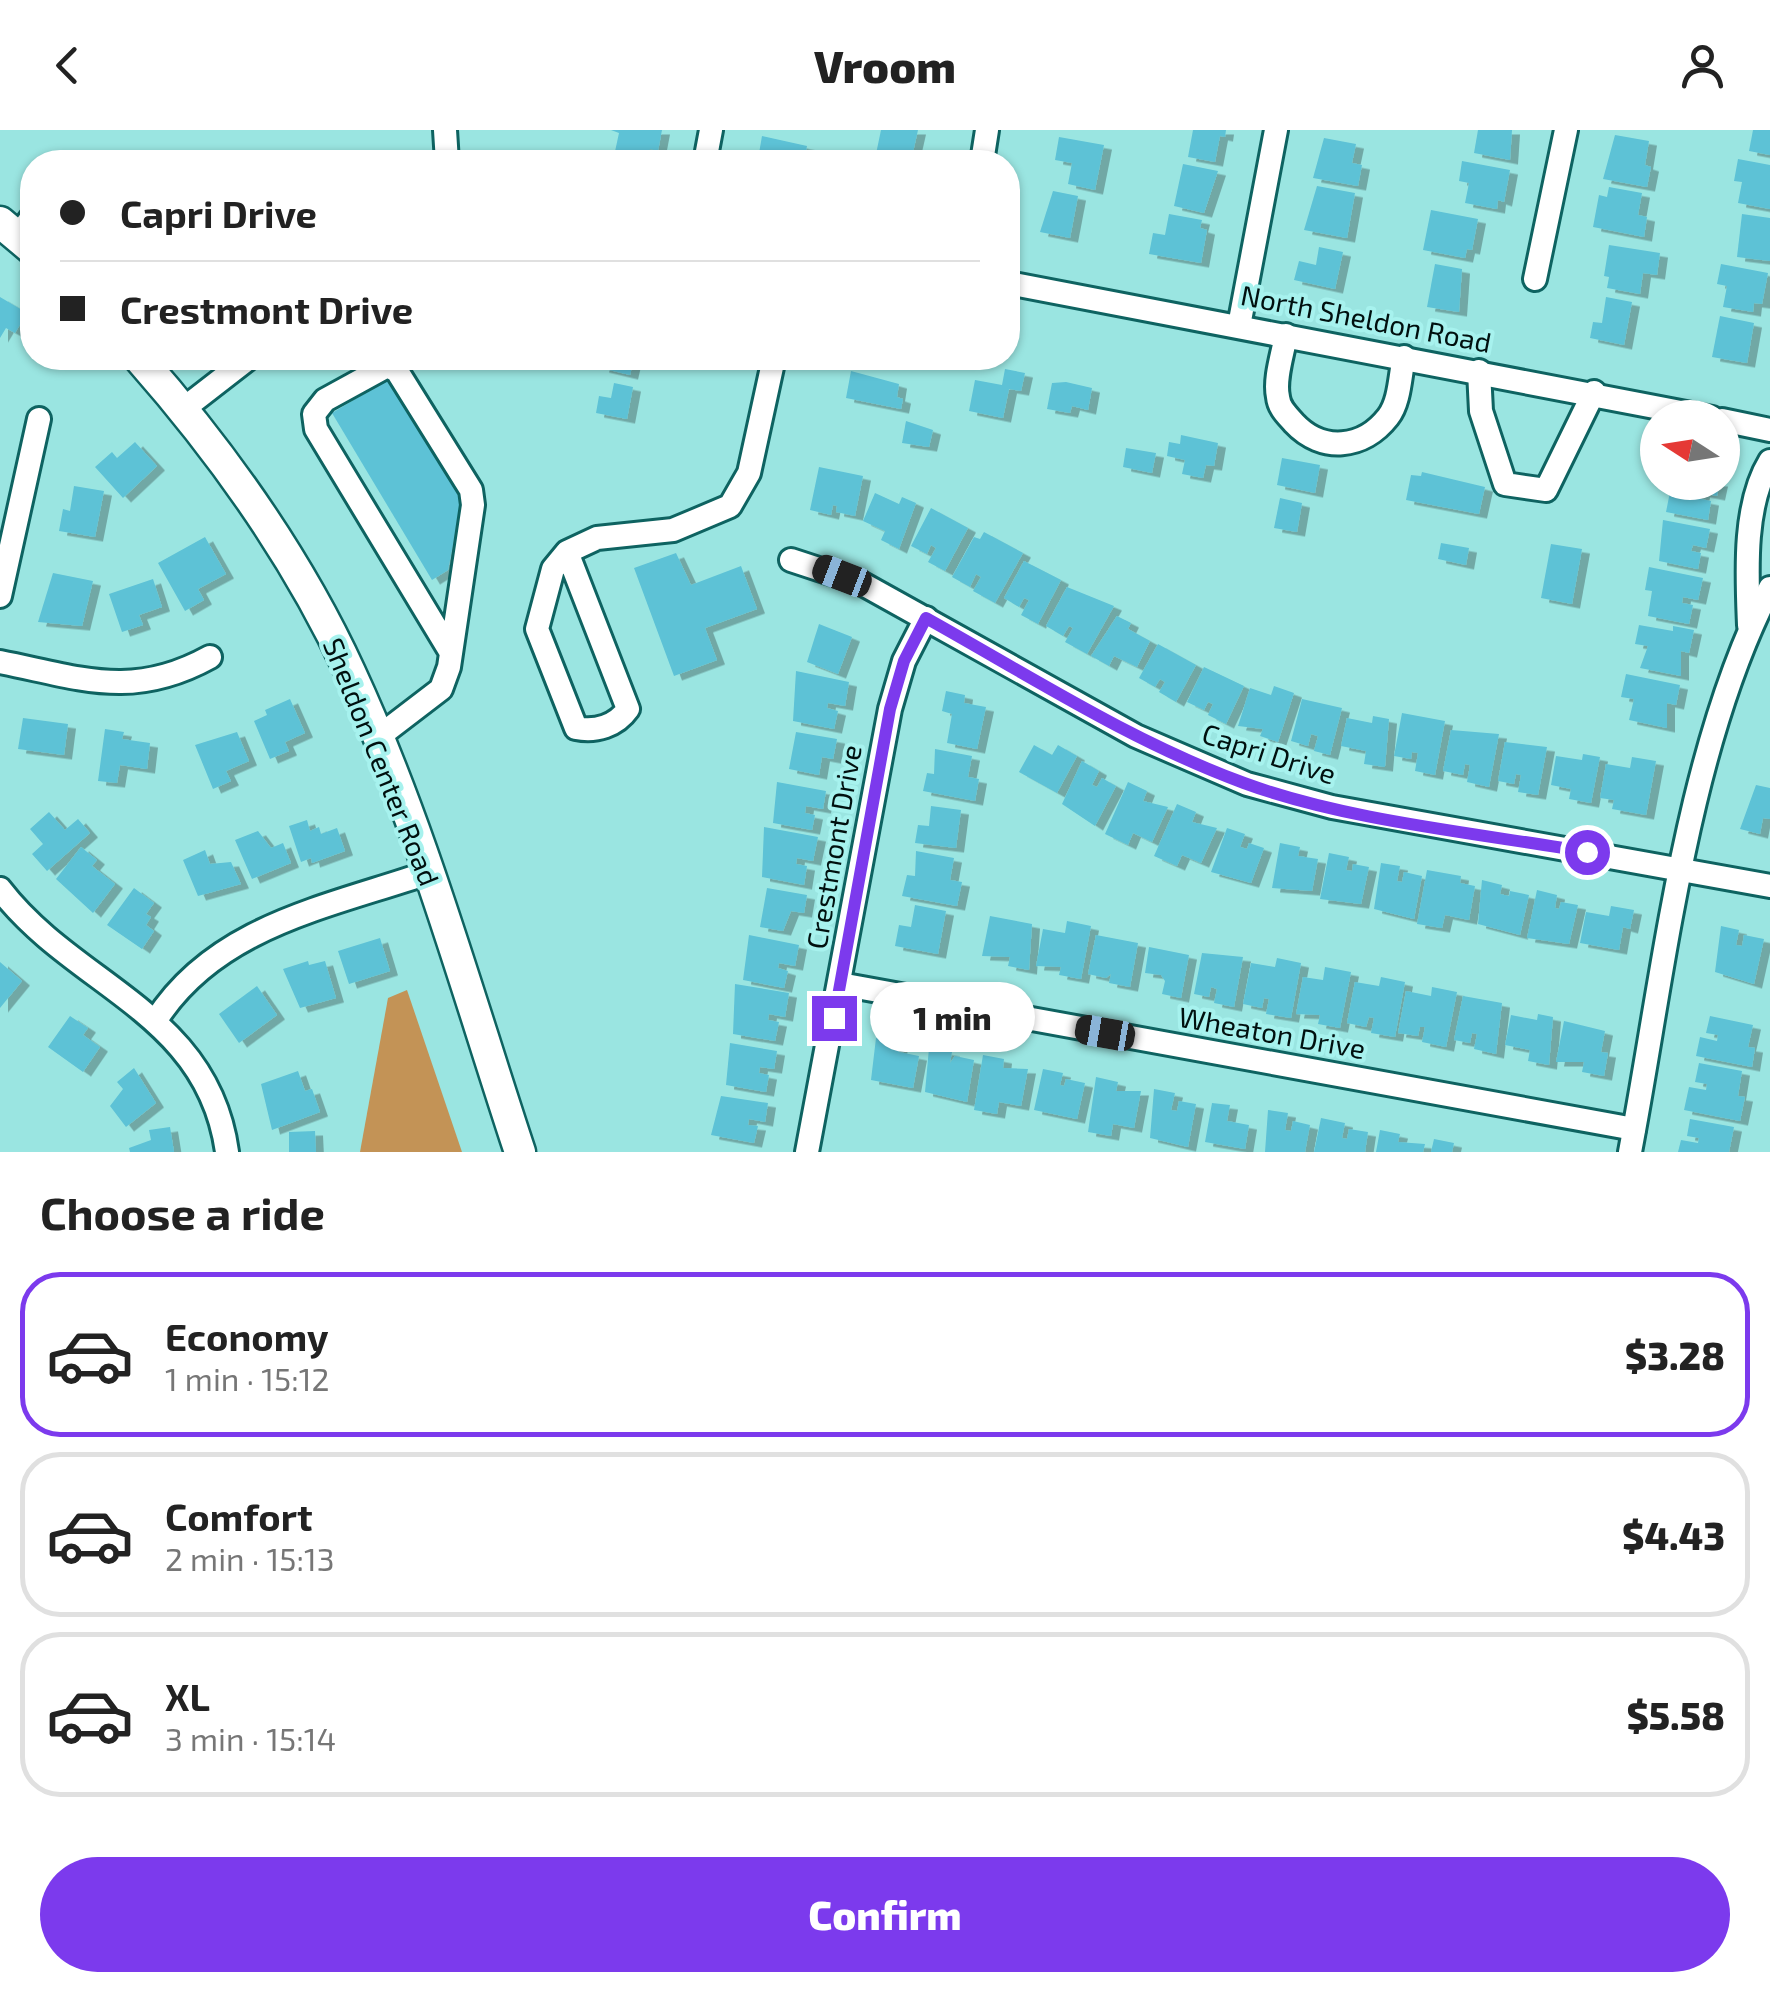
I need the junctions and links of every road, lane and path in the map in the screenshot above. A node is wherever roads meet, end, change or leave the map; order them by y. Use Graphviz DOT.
graph roads {
  1 [pos="1276,130"];
  2 [pos="1566,130"];
  3 [pos="1535,279"];
  4 [pos="1020,286"];
  5 [pos="1240,326"];
  6 [pos="1286,335"];
  7 [pos="1404,357"];
  8 [pos="148,370"];
  9 [pos="234,370"];
  10 [pos="380,370"];
  11 [pos="396,370"];
  12 [pos="771,370"];
  13 [pos="1479,371"];
  14 [pos="1594,392"];
  15 [pos="1640,402"];
  16 [pos="182,410"];
  17 [pos="39,419"];
  18 [pos="1740,424"];
  19 [pos="1770,430"];
  20 [pos="1770,461"];
  21 [pos="567,552"];
  22 [pos="791,560"];
  23 [pos="1770,588"];
  24 [pos="0,596"];
  25 [pos="926,618"];
  26 [pos="1749,628"];
  27 [pos="450,651"];
  28 [pos="210,657"];
  29 [pos="0,662"];
  30 [pos="377,738"];
  31 [pos="1683,870"];
  32 [pos="427,873"];
  33 [pos="1770,886"];
  34 [pos="0,890"];
  35 [pos="840,984"];
  36 [pos="156,1020"];
  37 [pos="1632,1141"];
  38 [pos="227,1152"];
  39 [pos="520,1152"];
  40 [pos="807,1152"];
  1 -- 5 [label="street"];
  2 -- 3 [label="street"];
  4 -- 5 [label="street, North Sheldon Road"];
  5 -- 6 [label="street, North Sheldon Road"];
  6 -- 7 [label="street, North Sheldon Road"];
  6 -- 7 [label="street"];
  7 -- 13 [label="street, North Sheldon Road"];
  8 -- 16 [label="main road, Sheldon Center Road"];
  9 -- 16 [label="street"];
  10 -- 27 [label="street"];
  11 -- 27 [label="street"];
  12 -- 21 [label="street"];
  13 -- 14 [label="street, North Sheldon Road"];
  13 -- 14 [label="street"];
  14 -- 15 [label="street, North Sheldon Road"];
  16 -- 30 [label="main road, Sheldon Center Road"];
  17 -- 24 [label="street"];
  18 -- 19 [label="street"];
  20 -- 26 [label="street"];
  21 -- 21 [label="street"];
  22 -- 25 [label="street, Capri Drive"];
  23 -- 26 [label="street"];
  25 -- 31 [label="street, Capri Drive"];
  25 -- 35 [label="street, Crestmont Drive"];
  26 -- 31 [label="street"];
  27 -- 30 [label="street"];
  28 -- 29 [label="street"];
  30 -- 32 [label="main road, Sheldon Center Road"];
  31 -- 33 [label="street, Capri Drive"];
  31 -- 37 [label="street"];
  32 -- 36 [label="street"];
  32 -- 39 [label="main road, Sheldon Center Road"];
  34 -- 36 [label="street"];
  35 -- 37 [label="street, Wheaton Drive"];
  35 -- 40 [label="street, Crestmont Drive"];
  36 -- 38 [label="street"];
}
